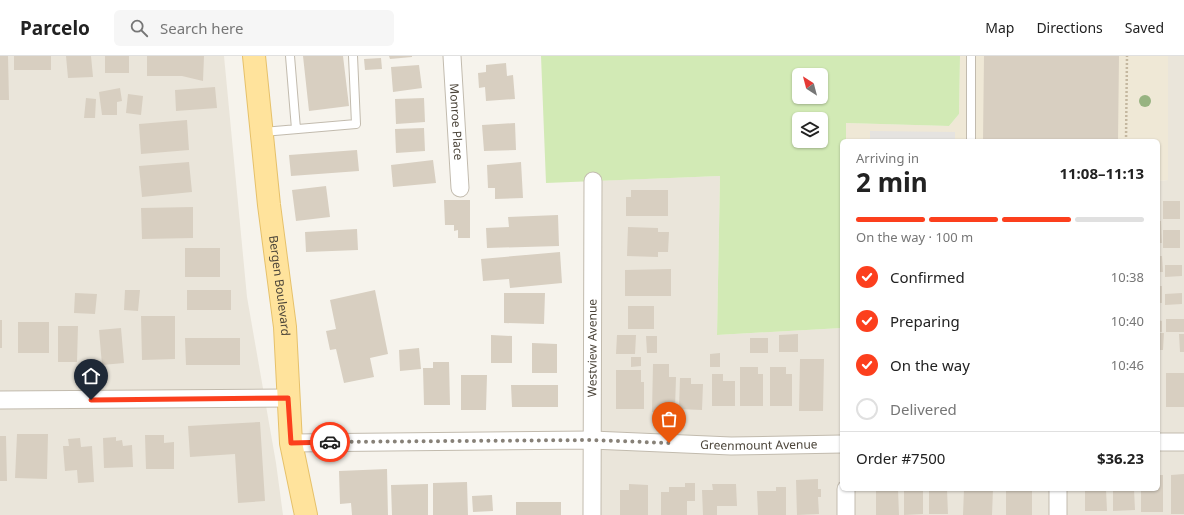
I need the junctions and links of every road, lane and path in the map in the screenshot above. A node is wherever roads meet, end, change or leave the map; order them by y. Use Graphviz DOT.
graph roads {
  1 [pos="254,56"];
  2 [pos="290,56"];
  3 [pos="353,56"];
  4 [pos="452,56"];
  5 [pos="971,56"];
  6 [pos="1127,56"];
  7 [pos="296,129"];
  8 [pos="261,133"];
  9 [pos="971,139"];
  10 [pos="1126,139"];
  11 [pos="593,181"];
  12 [pos="460,188"];
  13 [pos="288,398"];
  14 [pos="0,400"];
  15 [pos="592,440"];
  16 [pos="1160,442"];
  17 [pos="1184,442"];
  18 [pos="291,443"];
  19 [pos="840,444"];
  20 [pos="846,491"];
  21 [pos="1058,491"];
  22 [pos="306,515"];
  23 [pos="592,515"];
  24 [pos="846,515"];
  25 [pos="1058,515"];
  1 -- 8 [label="main road, Bergen Boulevard"];
  2 -- 7 [label="lane"];
  3 -- 7 [label="lane"];
  4 -- 12 [label="street, Monroe Place"];
  5 -- 9 [label="lane"];
  6 -- 10 [label="path"];
  7 -- 8 [label="lane"];
  8 -- 13 [label="main road, Bergen Boulevard"];
  11 -- 15 [label="street, Westview Avenue"];
  13 -- 14 [label="street"];
  13 -- 18 [label="main road, Bergen Boulevard"];
  15 -- 18 [label="street, Greenmount Avenue"];
  15 -- 19 [label="street, Greenmount Avenue"];
  15 -- 23 [label="street, Westview Avenue"];
  16 -- 17 [label="street"];
  18 -- 22 [label="main road, Bergen Boulevard"];
  20 -- 24 [label="street"];
  21 -- 25 [label="street"];
}
